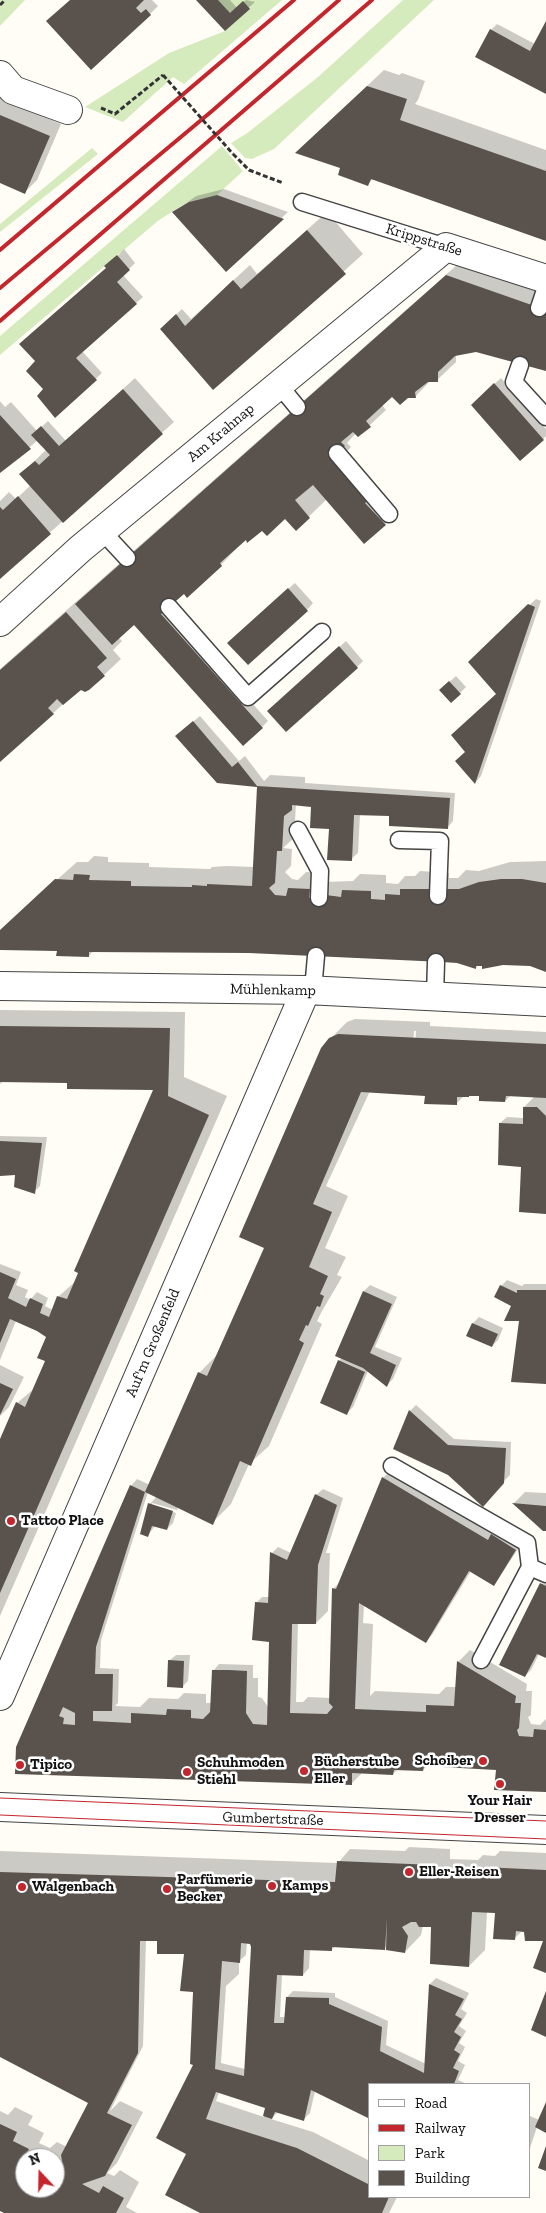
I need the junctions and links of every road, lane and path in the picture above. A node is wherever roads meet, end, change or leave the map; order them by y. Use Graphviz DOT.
graph roads {
  1 [pos="5,0"];
  2 [pos="0,5"];
  3 [pos="0,74"];
  4 [pos="94,105"];
  5 [pos="68,110"];
  6 [pos="290,186"];
  7 [pos="302,202"];
  8 [pos="446,247"];
  9 [pos="546,279"];
  10 [pos="546,287"];
  11 [pos="539,308"];
  12 [pos="520,366"];
  13 [pos="279,385"];
  14 [pos="297,407"];
  15 [pos="546,417"];
  16 [pos="337,453"];
  17 [pos="390,514"];
  18 [pos="102,531"];
  19 [pos="126,558"];
  20 [pos="169,607"];
  21 [pos="0,622"];
  22 [pos="322,632"];
  23 [pos="298,830"];
  24 [pos="399,840"];
  25 [pos="438,896"];
  26 [pos="319,898"];
  27 [pos="316,956"];
  28 [pos="436,962"];
  29 [pos="0,986"];
  30 [pos="309,990"];
  31 [pos="435,996"];
  32 [pos="546,1002"];
  33 [pos="392,1466"];
  34 [pos="530,1567"];
  35 [pos="546,1574"];
  36 [pos="481,1660"];
  37 [pos="0,1696"];
  38 [pos="0,1807"];
  39 [pos="546,1830"];
  1 -- 2 [label="path"];
  3 -- 5 [label="street"];
  4 -- 6 [label="path, bridge"];
  7 -- 8 [label="lane, Krippstraße"];
  8 -- 9 [label="street, Krippstraße"];
  8 -- 13 [label="street, Am Krahnap"];
  10 -- 11 [label="lane"];
  12 -- 15 [label="lane"];
  13 -- 14 [label="lane"];
  13 -- 18 [label="street, Am Krahnap"];
  16 -- 17 [label="lane"];
  18 -- 19 [label="lane"];
  18 -- 21 [label="street, Am Krahnap"];
  20 -- 22 [label="lane"];
  23 -- 26 [label="lane"];
  24 -- 25 [label="lane"];
  27 -- 30 [label="lane"];
  28 -- 31 [label="lane"];
  29 -- 30 [label="street, Mühlenkamp"];
  30 -- 31 [label="street, Mühlenkamp"];
  30 -- 37 [label="street, Auf'm Großenfeld"];
  31 -- 32 [label="street, Mühlenkamp"];
  33 -- 34 [label="lane"];
  34 -- 35 [label="lane"];
  34 -- 36 [label="lane"];
  38 -- 39 [label="street, Gumbertstraße"];
}
